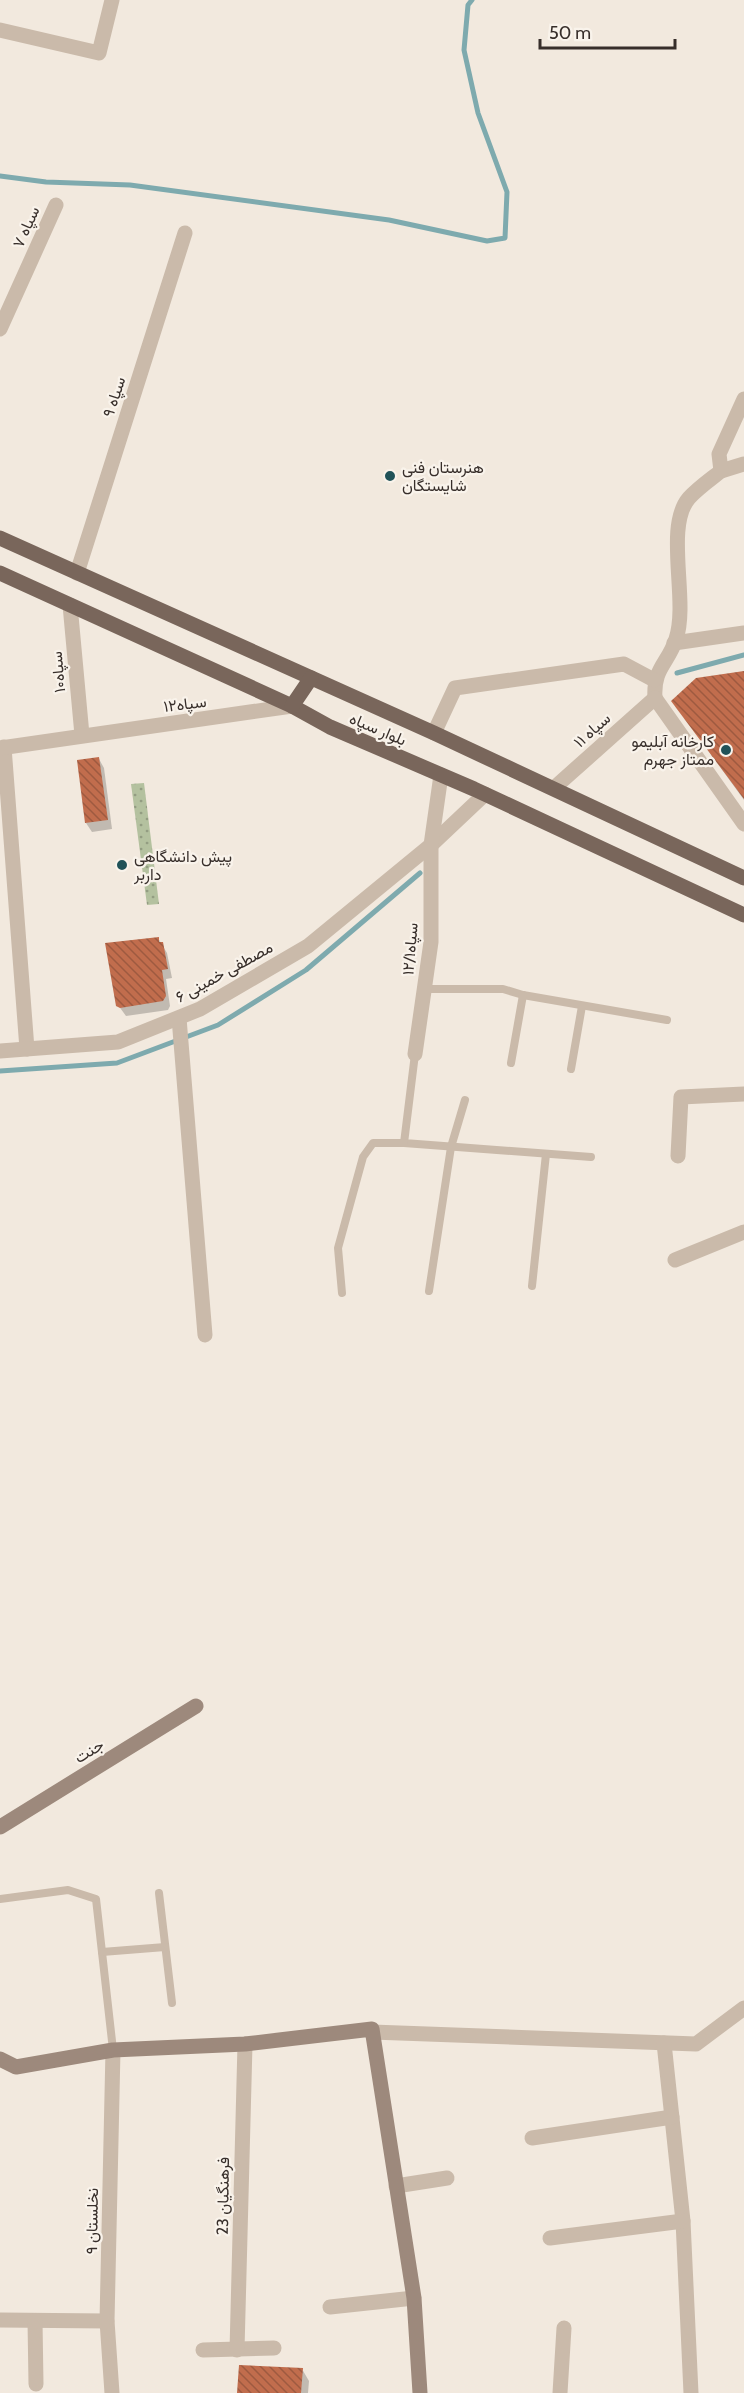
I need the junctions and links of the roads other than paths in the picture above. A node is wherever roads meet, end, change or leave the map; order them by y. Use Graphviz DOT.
graph roads {
  1 [pos="112,0"];
  2 [pos="0,30"];
  3 [pos="56,205"];
  4 [pos="186,233"];
  5 [pos="0,329"];
  6 [pos="744,399"];
  7 [pos="744,464"];
  8 [pos="721,471"];
  9 [pos="0,538"];
  10 [pos="0,573"];
  11 [pos="77,573"];
  12 [pos="70,605"];
  13 [pos="744,633"];
  14 [pos="674,643"];
  15 [pos="311,678"];
  16 [pos="654,680"];
  17 [pos="655,698"];
  18 [pos="292,706"];
  19 [pos="434,734"];
  20 [pos="82,735"];
  21 [pos="2,748"];
  22 [pos="441,775"];
  23 [pos="554,789"];
  24 [pos="485,794"];
  25 [pos="744,824"];
  26 [pos="431,845"];
  27 [pos="744,878"];
  28 [pos="744,915"];
  29 [pos="424,989"];
  30 [pos="523,995"];
  31 [pos="582,1006"];
  32 [pos="179,1018"];
  33 [pos="667,1020"];
  34 [pos="27,1049"];
  35 [pos="0,1051"];
  36 [pos="415,1054"];
  37 [pos="511,1063"];
  38 [pos="572,1069"];
  39 [pos="744,1094"];
  40 [pos="465,1100"];
  41 [pos="404,1143"];
  42 [pos="451,1147"];
  43 [pos="546,1154"];
  44 [pos="678,1156"];
  45 [pos="591,1157"];
  46 [pos="744,1232"];
  47 [pos="675,1260"];
  48 [pos="532,1286"];
  49 [pos="429,1291"];
  50 [pos="342,1293"];
  51 [pos="205,1335"];
  52 [pos="196,1706"];
  53 [pos="0,1827"];
  54 [pos="159,1893"];
  55 [pos="0,1899"];
  56 [pos="165,1947"];
  57 [pos="102,1952"];
  58 [pos="172,2003"];
  59 [pos="744,2008"];
  60 [pos="372,2032"];
  61 [pos="664,2043"];
  62 [pos="245,2044"];
  63 [pos="114,2050"];
  64 [pos="0,2059"];
  65 [pos="672,2116"];
  66 [pos="532,2138"];
  67 [pos="447,2178"];
  68 [pos="396,2186"];
  69 [pos="683,2221"];
  70 [pos="550,2238"];
  71 [pos="414,2298"];
  72 [pos="330,2307"];
  73 [pos="0,2320"];
  74 [pos="107,2320"];
  75 [pos="35,2321"];
  76 [pos="564,2328"];
  77 [pos="274,2348"];
  78 [pos="203,2350"];
  79 [pos="237,2350"];
  80 [pos="36,2384"];
  81 [pos="112,2393"];
  82 [pos="420,2393"];
  83 [pos="560,2393"];
  84 [pos="691,2393"];
  1 -- 2 [label="street"];
  3 -- 5 [label="street, سپاه ۷"];
  4 -- 11 [label="street, سپاه ۹"];
  6 -- 8 [label="street"];
  7 -- 8 [label="street"];
  8 -- 14 [label="street"];
  9 -- 11 [label="main road, بلوار سپاه"];
  10 -- 12 [label="main road, بلوار سپاه"];
  11 -- 15 [label="main road, بلوار سپاه"];
  12 -- 18 [label="main road, بلوار سپاه"];
  12 -- 20 [label="street, سپاه۱۰"];
  13 -- 14 [label="street"];
  14 -- 16 [label="street"];
  15 -- 18 [label="main road"];
  15 -- 19 [label="main road, بلوار سپاه"];
  16 -- 17 [label="street"];
  16 -- 19 [label="street"];
  17 -- 23 [label="street, سپاه ۱۱"];
  17 -- 25 [label="street"];
  18 -- 20 [label="street, سپاه۱۲"];
  18 -- 22 [label="main road, بلوار سپاه"];
  19 -- 23 [label="main road, بلوار سپاه"];
  20 -- 21 [label="street, سپاه۱۲"];
  21 -- 34 [label="street"];
  22 -- 24 [label="main road, بلوار سپاه"];
  22 -- 26 [label="street, سپاه۱۲/۱"];
  23 -- 27 [label="main road, بلوار سپاه"];
  24 -- 26 [label="street"];
  24 -- 28 [label="main road, بلوار سپاه"];
  26 -- 29 [label="street, سپاه۱۲/۱"];
  26 -- 32 [label="street, مصطفی خمینی ۶"];
  29 -- 30 [label="lane"];
  29 -- 36 [label="street, سپاه۱۲/۱"];
  30 -- 31 [label="lane"];
  30 -- 37 [label="lane"];
  31 -- 33 [label="lane"];
  31 -- 38 [label="lane"];
  32 -- 34 [label="street, مصطفی خمینی ۶"];
  32 -- 51 [label="street"];
  34 -- 35 [label="street, مصطفی خمینی ۶"];
  36 -- 41 [label="lane"];
  39 -- 44 [label="street"];
  40 -- 42 [label="lane"];
  41 -- 42 [label="lane"];
  41 -- 50 [label="lane"];
  42 -- 43 [label="lane"];
  42 -- 49 [label="lane"];
  43 -- 45 [label="lane"];
  43 -- 48 [label="lane"];
  46 -- 47 [label="street"];
  52 -- 53 [label="street, جنت"];
  54 -- 56 [label="lane"];
  55 -- 57 [label="lane"];
  56 -- 57 [label="lane"];
  56 -- 58 [label="lane"];
  57 -- 63 [label="lane"];
  59 -- 61 [label="street"];
  60 -- 61 [label="street"];
  60 -- 62 [label="street"];
  60 -- 68 [label="street"];
  61 -- 65 [label="street"];
  62 -- 63 [label="street"];
  62 -- 79 [label="street, فرهنگیان 23"];
  63 -- 64 [label="street"];
  63 -- 74 [label="street, نخلستان ۹"];
  65 -- 66 [label="street"];
  65 -- 69 [label="street"];
  67 -- 68 [label="street"];
  68 -- 71 [label="street"];
  69 -- 70 [label="street"];
  69 -- 84 [label="street"];
  71 -- 72 [label="street"];
  71 -- 82 [label="street"];
  73 -- 75 [label="street"];
  74 -- 75 [label="street"];
  74 -- 81 [label="street, نخلستان ۹"];
  75 -- 80 [label="street"];
  76 -- 83 [label="street"];
  77 -- 79 [label="street"];
  78 -- 79 [label="street"];
}
